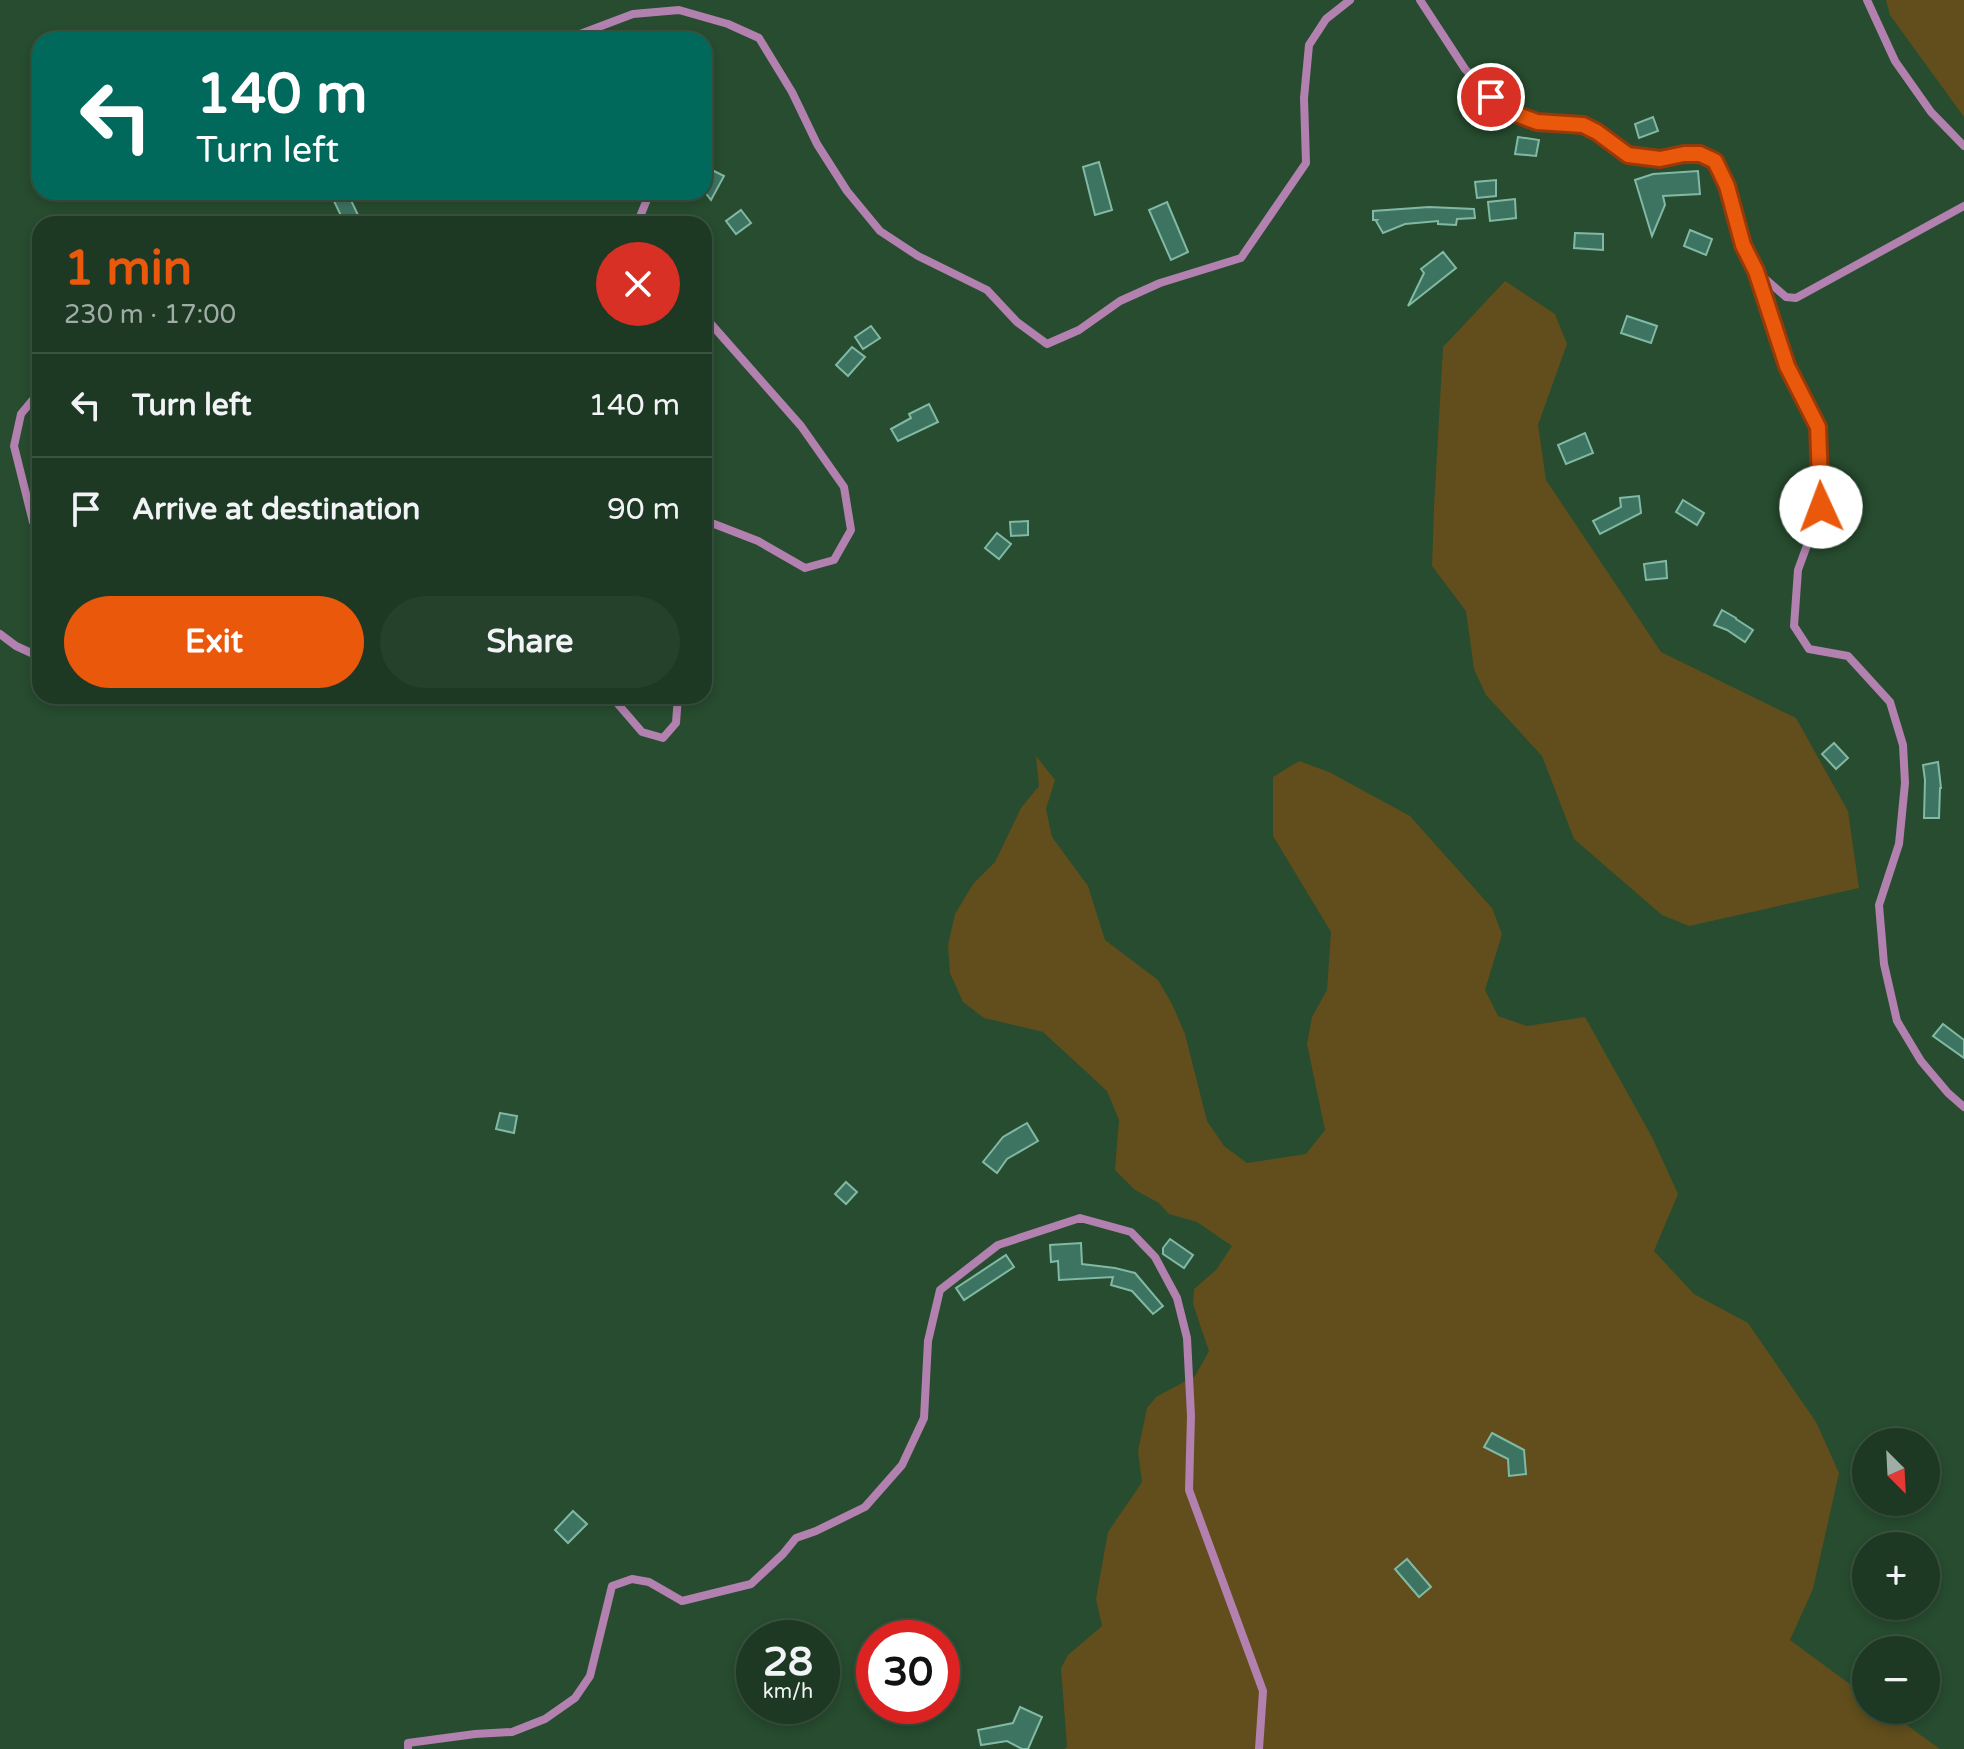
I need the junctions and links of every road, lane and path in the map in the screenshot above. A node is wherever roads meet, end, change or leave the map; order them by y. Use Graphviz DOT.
graph roads {
  1 [pos="1350,0"];
  2 [pos="1420,0"];
  3 [pos="1867,0"];
  4 [pos="585,32"];
  5 [pos="1964,146"];
  6 [pos="1964,206"];
  7 [pos="1756,271"];
  8 [pos="712,325"];
  9 [pos="32,401"];
  10 [pos="32,518"];
  11 [pos="712,523"];
  12 [pos="0,634"];
  13 [pos="32,653"];
  14 [pos="618,704"];
  15 [pos="677,704"];
  16 [pos="1964,1107"];
  17 [pos="408,1749"];
  18 [pos="1259,1749"];
  1 -- 4 [label="street"];
  2 -- 7 [label="street"];
  3 -- 5 [label="street"];
  6 -- 7 [label="street"];
  7 -- 16 [label="street"];
  8 -- 11 [label="street"];
  9 -- 10 [label="street"];
  12 -- 13 [label="street"];
  14 -- 15 [label="street"];
  17 -- 18 [label="street"];
}
